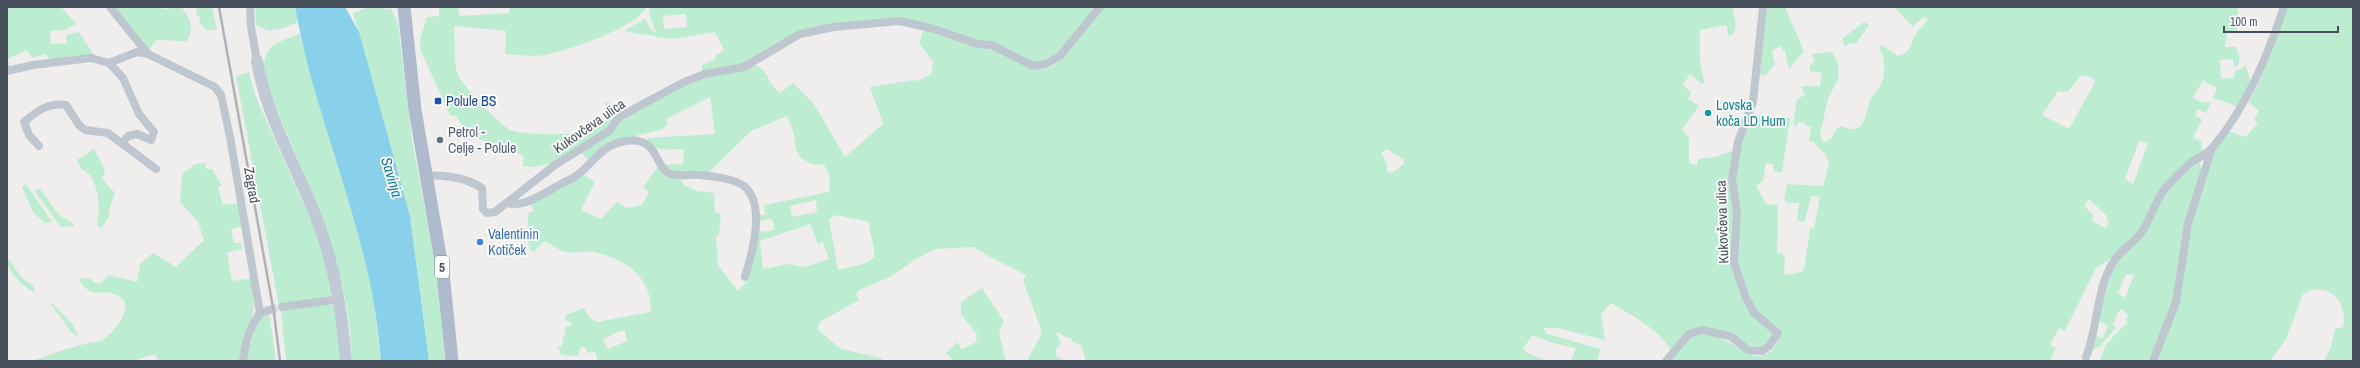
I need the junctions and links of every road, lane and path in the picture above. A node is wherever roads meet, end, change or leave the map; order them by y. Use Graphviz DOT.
graph roads {
  1 [pos="110,7"];
  2 [pos="250,7"];
  3 [pos="404,7"];
  4 [pos="1100,7"];
  5 [pos="1763,7"];
  6 [pos="2284,7"];
  7 [pos="148,54"];
  8 [pos="257,61"];
  9 [pos="109,63"];
  10 [pos="7,71"];
  11 [pos="123,142"];
  12 [pos="39,146"];
  13 [pos="2212,148"];
  14 [pos="156,169"];
  15 [pos="425,175"];
  16 [pos="508,203"];
  17 [pos="745,277"];
  18 [pos="340,299"];
  19 [pos="282,307"];
  20 [pos="269,310"];
  21 [pos="260,313"];
  22 [pos="2086,357"];
  23 [pos="243,361"];
  24 [pos="346,361"];
  25 [pos="452,361"];
  26 [pos="1666,361"];
  27 [pos="2153,361"];
  1 -- 7 [label="street, Zagrad"];
  2 -- 8 [label="street"];
  3 -- 15 [label="main road, 5"];
  4 -- 16 [label="street, Kukovčeva ulica"];
  5 -- 26 [label="street, Kukovčeva ulica"];
  6 -- 13 [label="street"];
  7 -- 9 [label="street, Zagrad"];
  7 -- 21 [label="street, Zagrad"];
  8 -- 18 [label="street"];
  9 -- 10 [label="street"];
  9 -- 11 [label="street"];
  11 -- 12 [label="street"];
  11 -- 14 [label="street"];
  13 -- 22 [label="street"];
  13 -- 27 [label="street"];
  15 -- 16 [label="street, Kukovčeva ulica"];
  15 -- 25 [label="main road, 5"];
  16 -- 17 [label="street, Kukovčeva ulica"];
  18 -- 19 [label="street"];
  18 -- 24 [label="street"];
  20 -- 21 [label="street"];
  21 -- 23 [label="street"];
}
